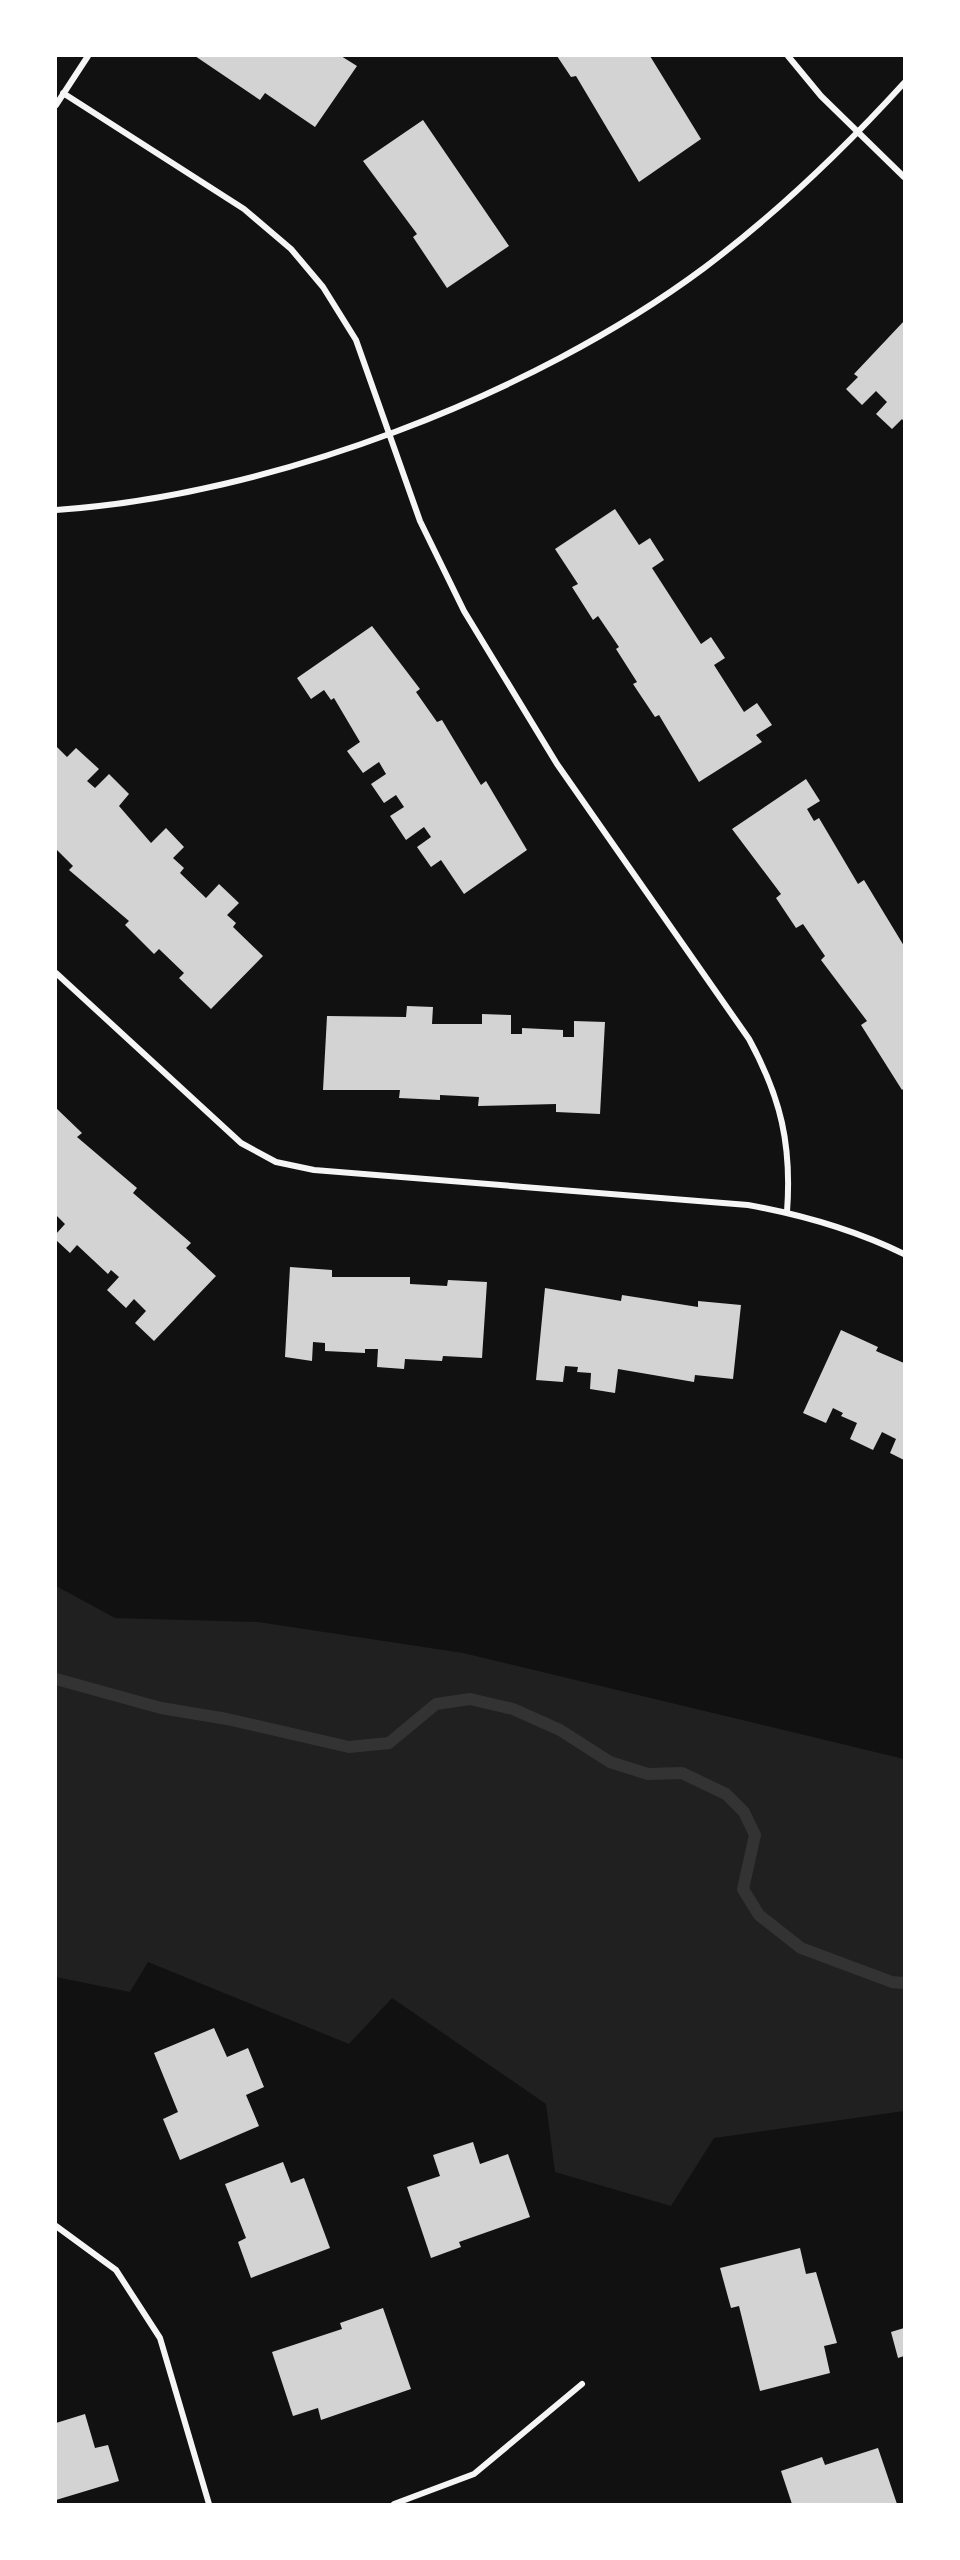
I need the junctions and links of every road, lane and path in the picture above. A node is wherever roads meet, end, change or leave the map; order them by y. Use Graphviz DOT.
graph roads {
  1 [pos="88,56"];
  2 [pos="788,56"];
  3 [pos="904,82"];
  4 [pos="63,93"];
  5 [pos="56,105"];
  6 [pos="859,133"];
  7 [pos="904,177"];
  8 [pos="388,432"];
  9 [pos="56,510"];
  10 [pos="56,973"];
  11 [pos="787,1212"];
  12 [pos="904,1254"];
  13 [pos="56,2226"];
  14 [pos="582,2384"];
  15 [pos="209,2505"];
  16 [pos="394,2505"];
  1 -- 4 [label="street"];
  2 -- 6 [label="street"];
  3 -- 6 [label="street"];
  4 -- 5 [label="street"];
  4 -- 8 [label="street"];
  6 -- 7 [label="street"];
  6 -- 8 [label="street"];
  8 -- 9 [label="street"];
  8 -- 11 [label="street"];
  10 -- 11 [label="street"];
  11 -- 12 [label="street"];
  13 -- 15 [label="street"];
  14 -- 16 [label="street"];
}
